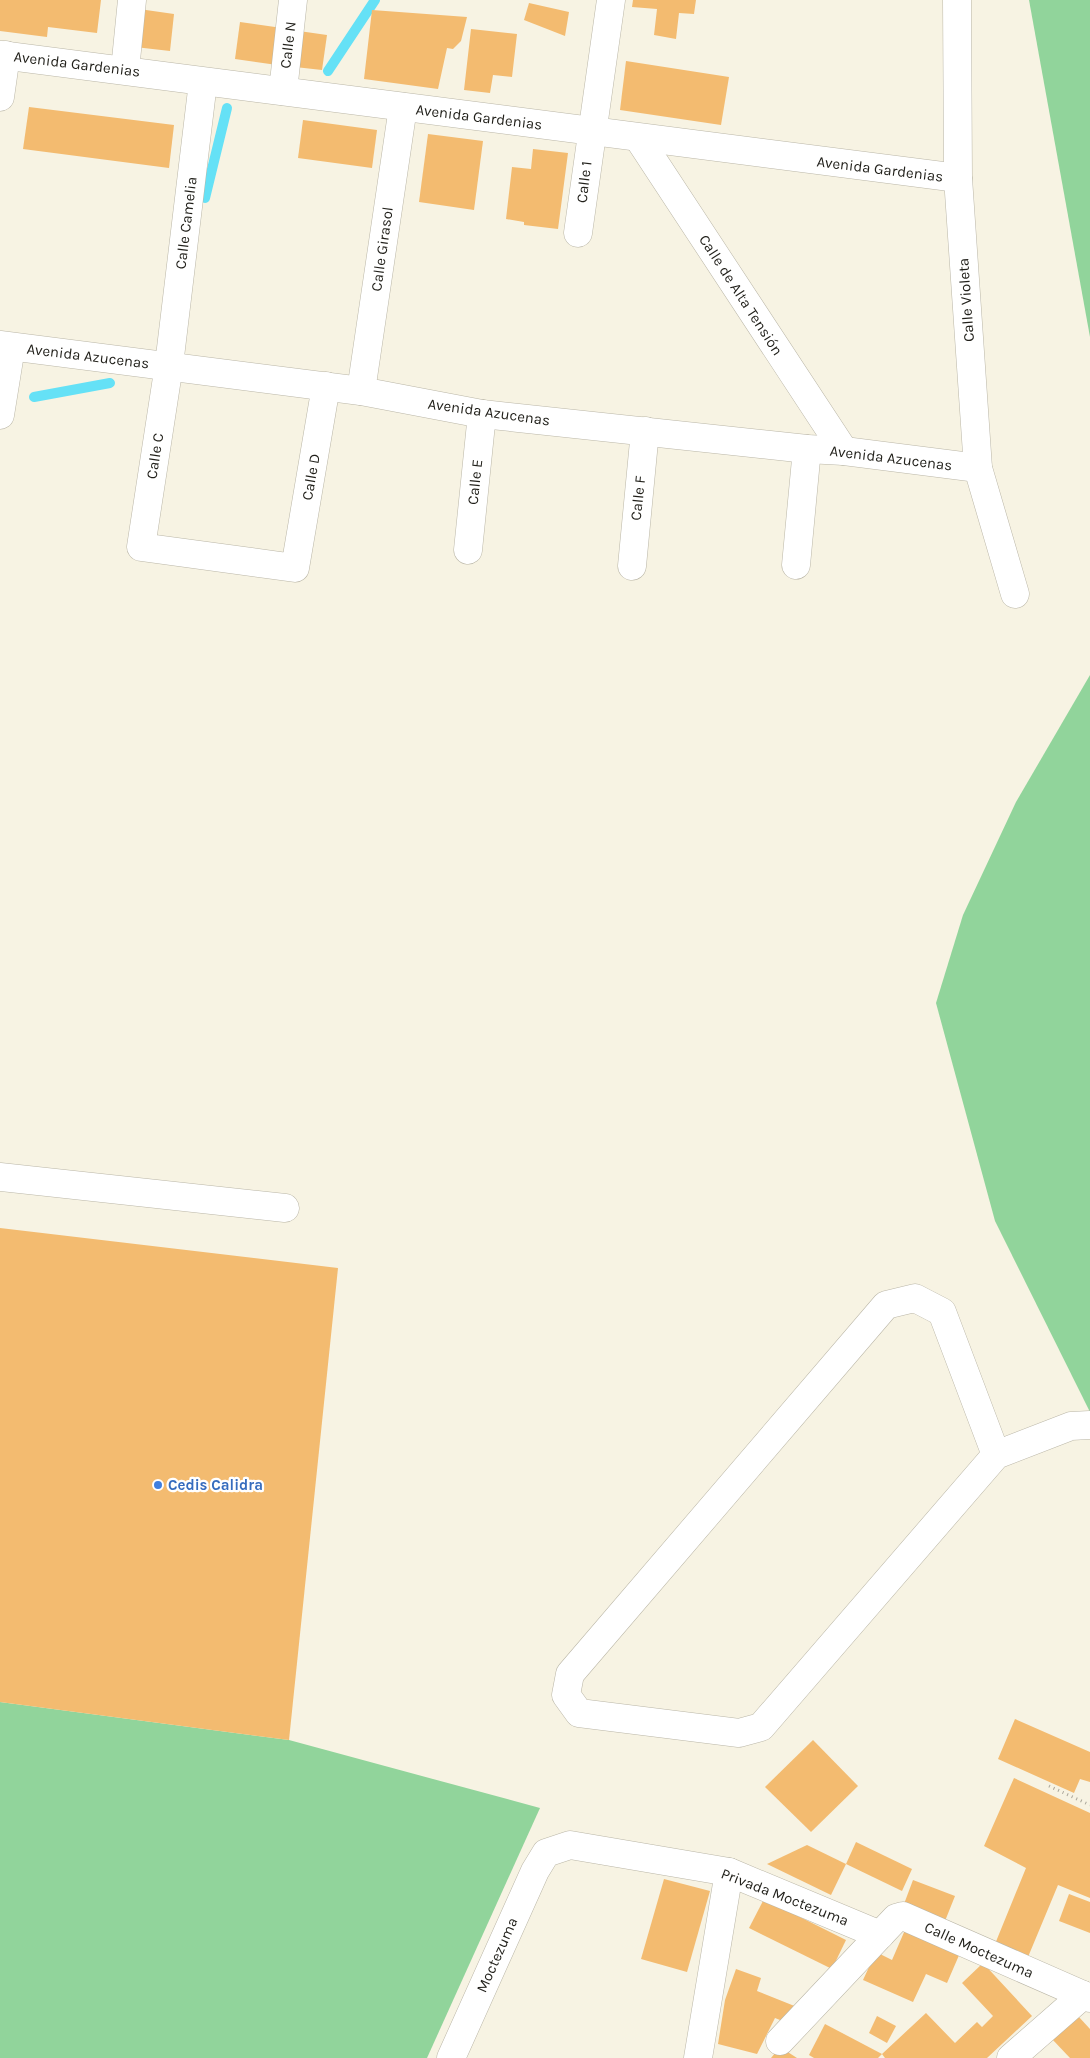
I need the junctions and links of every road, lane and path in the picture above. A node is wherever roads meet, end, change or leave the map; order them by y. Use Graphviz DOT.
graph roads {
  1 [pos="132,0"];
  2 [pos="293,0"];
  3 [pos="611,0"];
  4 [pos="957,0"];
  5 [pos="3,55"];
  6 [pos="125,70"];
  7 [pos="203,82"];
  8 [pos="283,91"];
  9 [pos="0,97"];
  10 [pos="403,108"];
  11 [pos="591,132"];
  12 [pos="639,139"];
  13 [pos="958,178"];
  14 [pos="578,233"];
  15 [pos="6,346"];
  16 [pos="169,365"];
  17 [pos="326,386"];
  18 [pos="361,390"];
  19 [pos="482,414"];
  20 [pos="0,415"];
  21 [pos="645,431"];
  22 [pos="807,449"];
  23 [pos="844,451"];
  24 [pos="978,468"];
  25 [pos="468,550"];
  26 [pos="796,565"];
  27 [pos="632,566"];
  28 [pos="295,568"];
  29 [pos="1014,594"];
  30 [pos="0,1177"];
  31 [pos="285,1208"];
  32 [pos="1090,1425"];
  33 [pos="996,1455"];
  34 [pos="1048,1786"];
  35 [pos="1090,1805"];
  36 [pos="546,1853"];
  37 [pos="729,1872"];
  38 [pos="880,1934"];
  39 [pos="1086,1997"];
  40 [pos="780,2041"];
  41 [pos="451,2058"];
  42 [pos="698,2058"];
  43 [pos="1011,2058"];
  1 -- 6 [label="street"];
  2 -- 8 [label="street, Calle N"];
  3 -- 11 [label="street, Calle 1"];
  4 -- 13 [label="street, Calle Violeta"];
  5 -- 6 [label="street, Avenida Gardenias"];
  5 -- 9 [label="street"];
  6 -- 7 [label="street, Avenida Gardenias"];
  7 -- 8 [label="street, Avenida Gardenias"];
  7 -- 16 [label="street, Calle Camelia"];
  8 -- 10 [label="street, Avenida Gardenias"];
  10 -- 11 [label="street, Avenida Gardenias"];
  10 -- 18 [label="street, Calle Girasol"];
  11 -- 12 [label="street, Avenida Gardenias"];
  11 -- 14 [label="street, Calle 1"];
  12 -- 13 [label="street, Avenida Gardenias"];
  12 -- 23 [label="street, Calle de Alta Tensión"];
  13 -- 24 [label="street, Calle Violeta"];
  15 -- 16 [label="street, Avenida Azucenas"];
  15 -- 20 [label="street"];
  16 -- 17 [label="street, Avenida Azucenas"];
  16 -- 28 [label="street, Calle C"];
  17 -- 18 [label="street, Avenida Azucenas"];
  17 -- 28 [label="street, Calle D"];
  18 -- 19 [label="street, Avenida Azucenas"];
  19 -- 21 [label="street, Avenida Azucenas"];
  19 -- 25 [label="street, Calle E"];
  21 -- 22 [label="street, Avenida Azucenas"];
  21 -- 27 [label="street, Calle F"];
  22 -- 23 [label="street, Avenida Azucenas"];
  22 -- 26 [label="street"];
  23 -- 24 [label="street, Avenida Azucenas"];
  24 -- 29 [label="street, Calle Violeta"];
  30 -- 31 [label="street"];
  32 -- 33 [label="street"];
  33 -- 33 [label="street"];
  34 -- 35 [label="path"];
  36 -- 37 [label="street, Privada Moctezuma"];
  36 -- 41 [label="street, Moctezuma"];
  37 -- 38 [label="street, Privada Moctezuma"];
  37 -- 42 [label="street"];
  38 -- 39 [label="street, Calle Moctezuma"];
  38 -- 40 [label="street"];
  39 -- 43 [label="street, Calle Moctezuma"];
}
